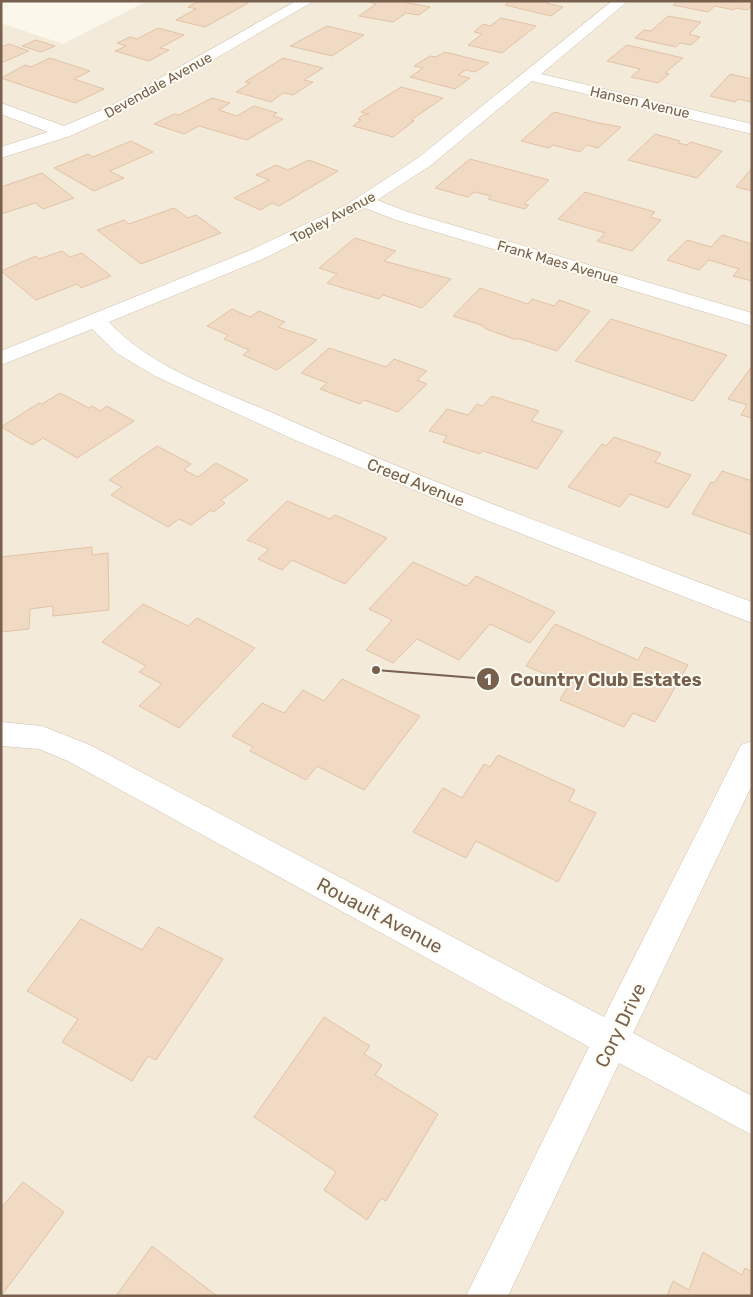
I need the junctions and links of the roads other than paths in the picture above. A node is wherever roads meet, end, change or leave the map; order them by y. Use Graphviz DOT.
graph roads {
  1 [pos="307,1"];
  2 [pos="621,1"];
  3 [pos="529,76"];
  4 [pos="1,108"];
  5 [pos="752,129"];
  6 [pos="64,132"];
  7 [pos="1,153"];
  8 [pos="365,202"];
  9 [pos="752,320"];
  10 [pos="96,321"];
  11 [pos="1,359"];
  12 [pos="752,613"];
  13 [pos="1,734"];
  14 [pos="752,753"];
  15 [pos="612,1041"];
  16 [pos="752,1116"];
  17 [pos="486,1296"];
  1 -- 6 [label="street, Devendale Avenue"];
  2 -- 3 [label="street, Topley Avenue"];
  3 -- 5 [label="street, Hansen Avenue"];
  3 -- 8 [label="street, Topley Avenue"];
  4 -- 6 [label="street"];
  6 -- 7 [label="street, Devendale Avenue"];
  8 -- 9 [label="street, Frank Maes Avenue"];
  8 -- 10 [label="street, Topley Avenue"];
  10 -- 11 [label="street, Topley Avenue"];
  10 -- 12 [label="street, Creed Avenue"];
  13 -- 15 [label="street, Rouault Avenue"];
  14 -- 15 [label="street, Cory Drive"];
  15 -- 16 [label="street, Rouault Avenue"];
  15 -- 17 [label="street, Cory Drive"];
}
